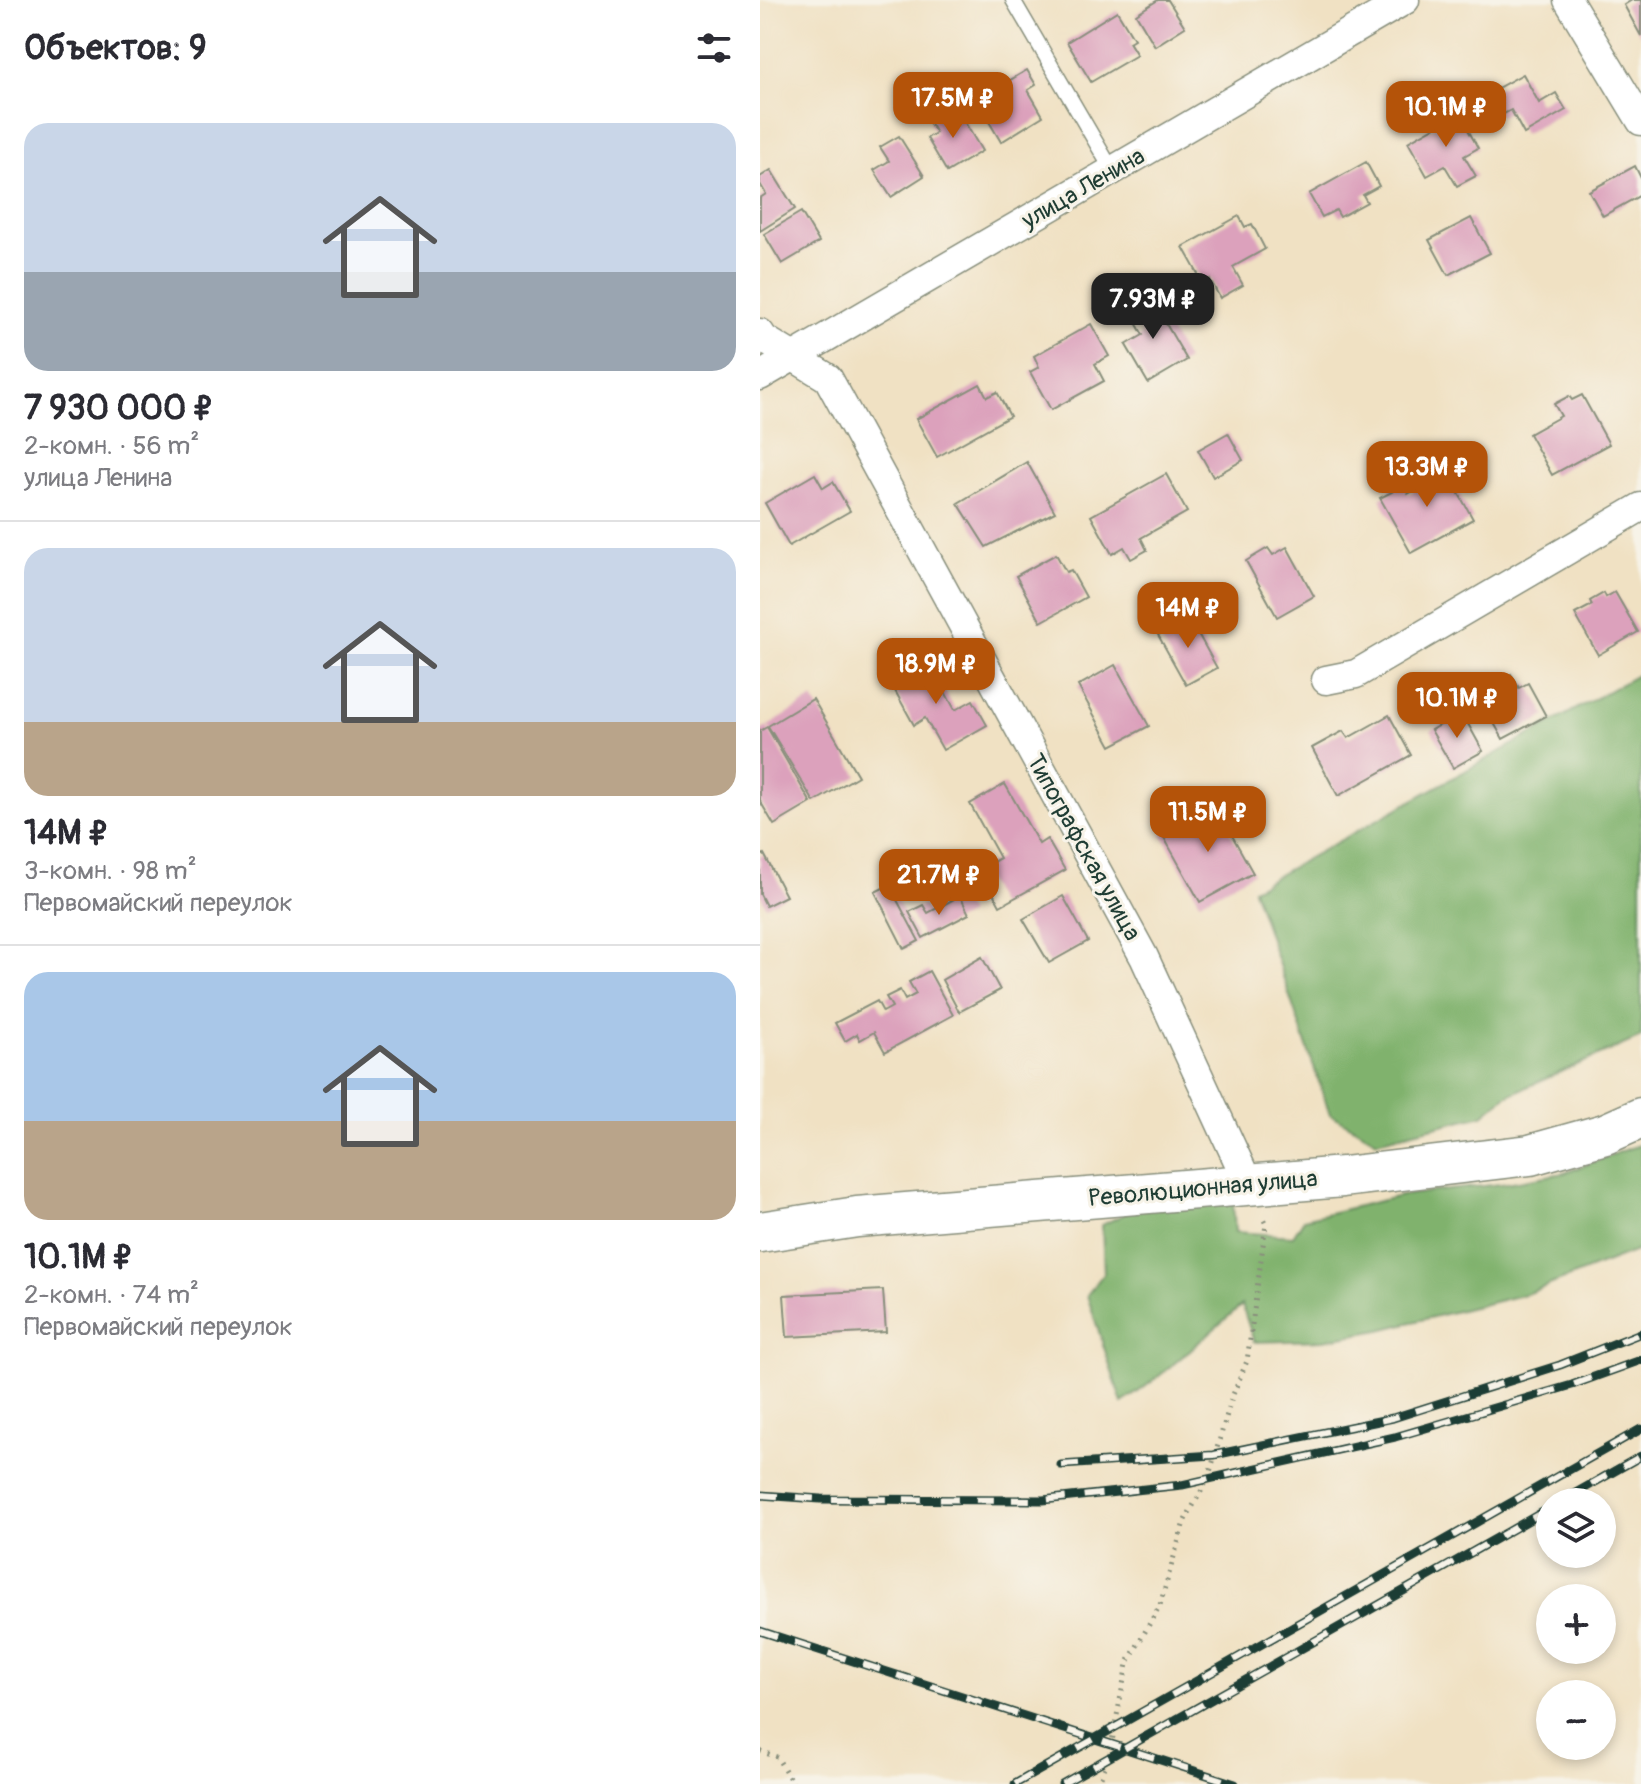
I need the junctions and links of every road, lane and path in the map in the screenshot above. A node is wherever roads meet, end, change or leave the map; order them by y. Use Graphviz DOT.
graph roads {
  1 [pos="1013,0"];
  2 [pos="1405,0"];
  3 [pos="1568,0"];
  4 [pos="1641,121"];
  5 [pos="1112,170"];
  6 [pos="760,333"];
  7 [pos="794,356"];
  8 [pos="760,376"];
  9 [pos="1641,507"];
  10 [pos="1326,680"];
  11 [pos="1641,1118"];
  12 [pos="1249,1185"];
  13 [pos="760,1232"];
  14 [pos="760,1751"];
  15 [pos="793,1784"];
  16 [pos="1098,1784"];
  1 -- 5 [label="lane"];
  2 -- 5 [label="street, улица Ленина"];
  3 -- 4 [label="street"];
  5 -- 7 [label="street, улица Ленина"];
  6 -- 7 [label="street, Типографская улица"];
  7 -- 8 [label="street, улица Ленина"];
  7 -- 12 [label="street, Типографская улица"];
  9 -- 10 [label="street"];
  11 -- 12 [label="main road, Революционная улица"];
  12 -- 13 [label="main road, Революционная улица"];
  12 -- 16 [label="path"];
  14 -- 15 [label="path"];
}
